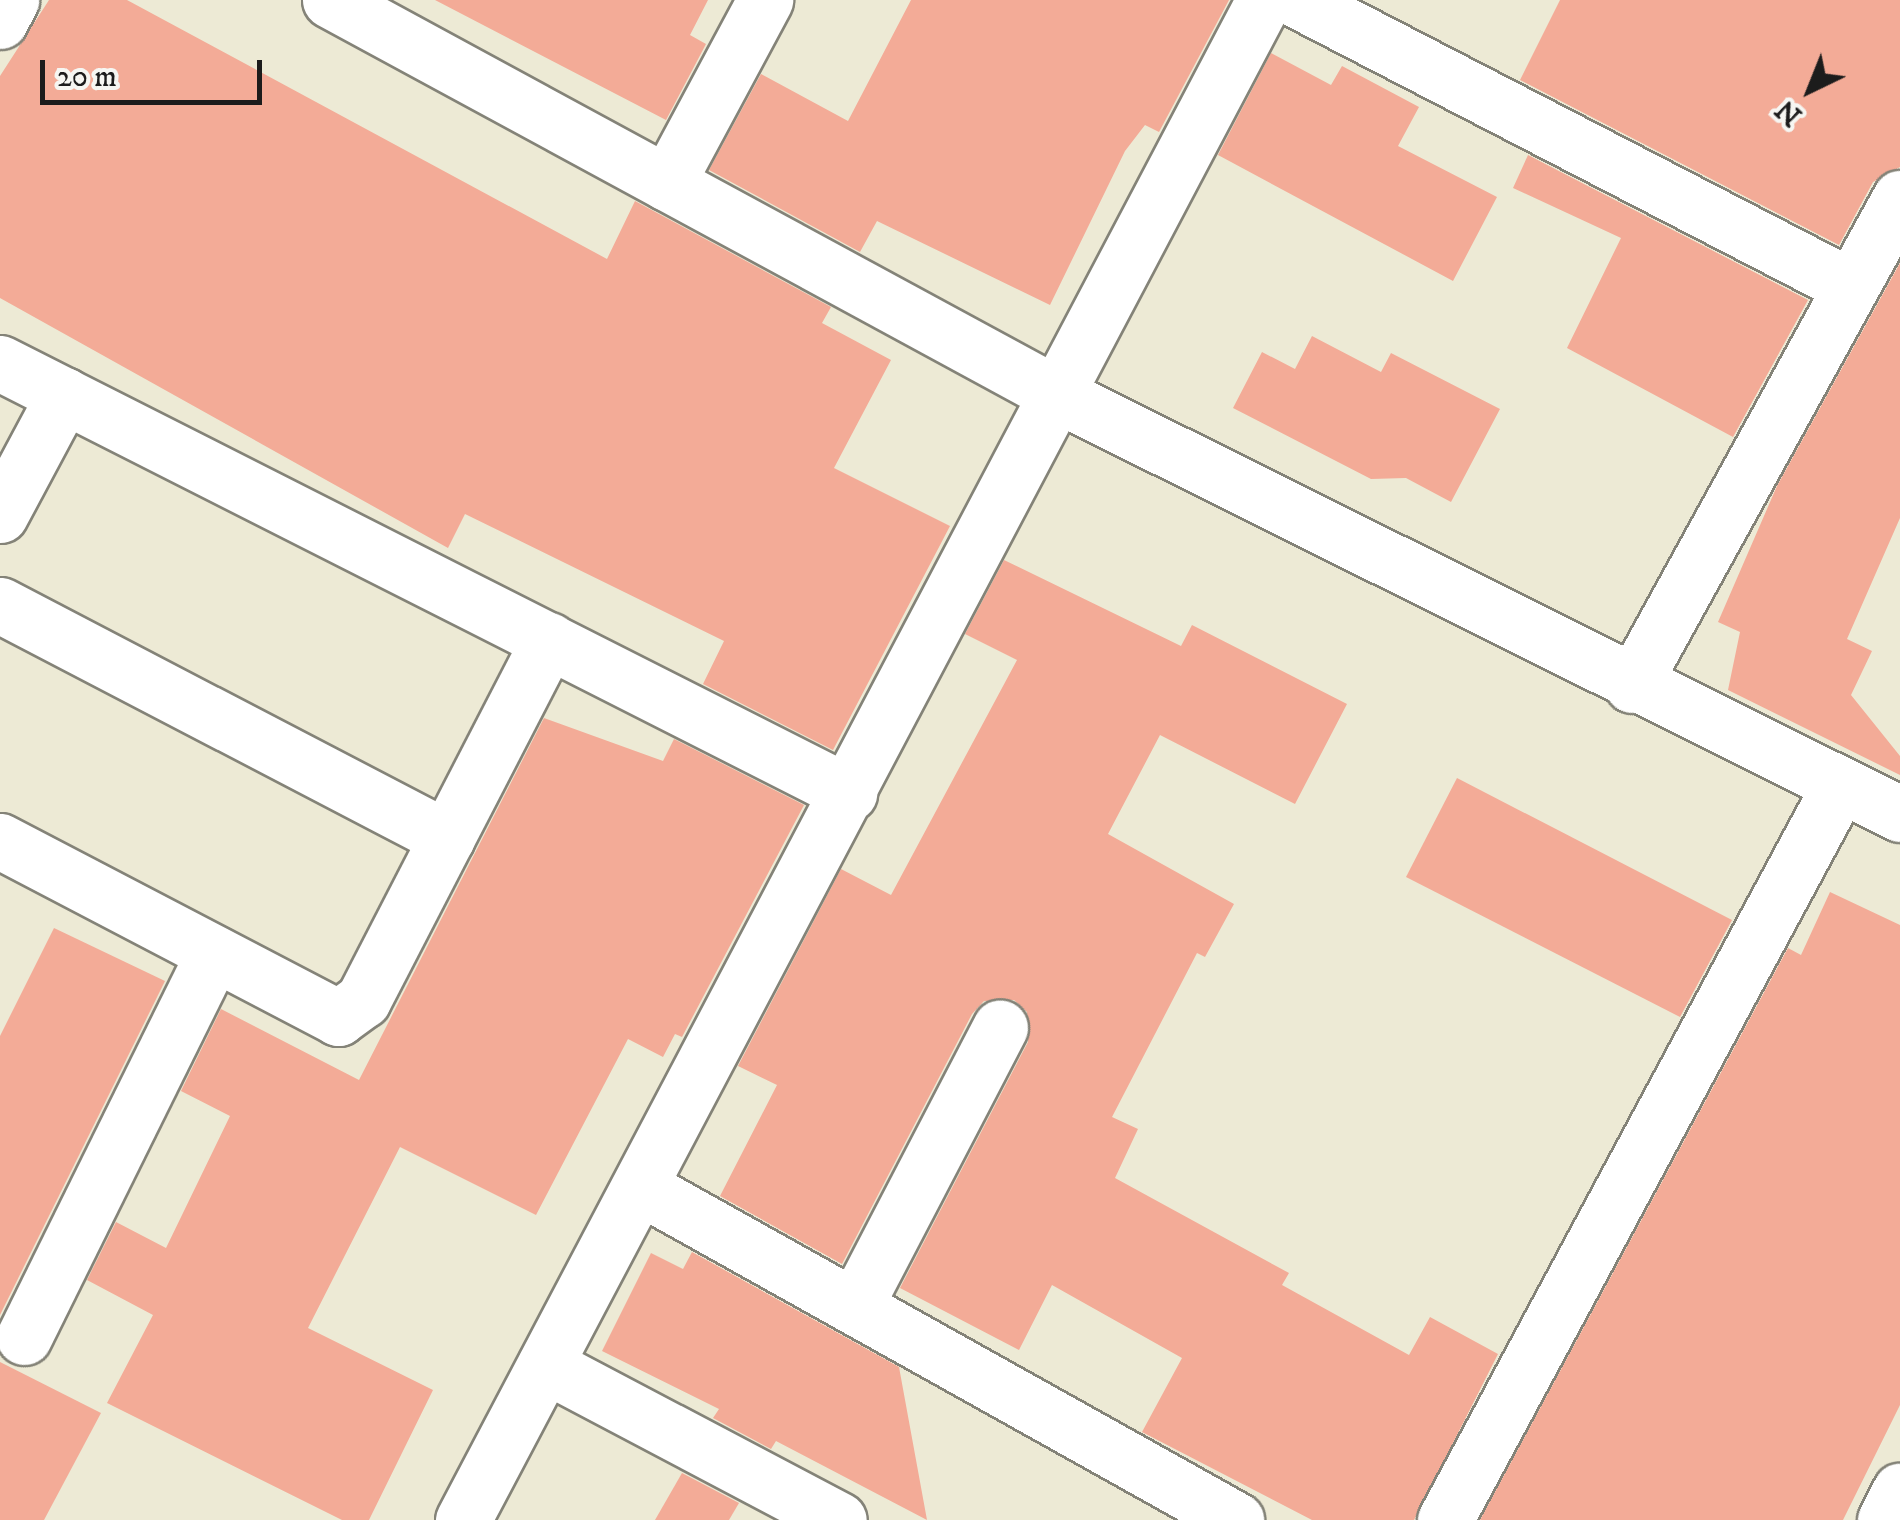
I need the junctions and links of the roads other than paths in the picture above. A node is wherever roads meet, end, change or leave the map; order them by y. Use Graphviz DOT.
graph roads {
  1 [pos="11,0"];
  2 [pos="330,0"];
  3 [pos="766,0"];
  4 [pos="1264,0"];
  5 [pos="1298,0"];
  6 [pos="0,21"];
  7 [pos="667,183"];
  8 [pos="1900,198"];
  9 [pos="1848,285"];
  10 [pos="0,363"];
  11 [pos="64,395"];
  12 [pos="1060,396"];
  13 [pos="0,515"];
  14 [pos="0,605"];
  15 [pos="549,640"];
  16 [pos="1632,685"];
  17 [pos="1840,785"];
  18 [pos="850,793"];
  19 [pos="1900,814"];
  20 [pos="447,838"];
  21 [pos="0,841"];
  22 [pos="214,953"];
  23 [pos="1000,1028"];
  24 [pos="640,1186"];
  25 [pos="854,1306"];
  26 [pos="24,1337"];
  27 [pos="546,1365"];
  28 [pos="1900,1491"];
  29 [pos="463,1520"];
  30 [pos="839,1520"];
  31 [pos="1236,1520"];
  32 [pos="1446,1520"];
  33 [pos="1885,1520"];
  1 -- 6 [label="street"];
  2 -- 7 [label="street"];
  3 -- 7 [label="street"];
  4 -- 12 [label="street"];
  5 -- 9 [label="street"];
  7 -- 12 [label="street"];
  8 -- 9 [label="street"];
  9 -- 16 [label="street"];
  10 -- 11 [label="street"];
  11 -- 13 [label="street"];
  11 -- 15 [label="street"];
  12 -- 16 [label="street"];
  12 -- 18 [label="street"];
  14 -- 20 [label="street"];
  15 -- 18 [label="street"];
  15 -- 20 [label="street"];
  16 -- 17 [label="street"];
  17 -- 19 [label="street"];
  17 -- 32 [label="street"];
  18 -- 24 [label="street"];
  20 -- 22 [label="street"];
  21 -- 22 [label="street"];
  22 -- 26 [label="street"];
  23 -- 25 [label="street"];
  24 -- 25 [label="street"];
  24 -- 27 [label="street"];
  25 -- 31 [label="street"];
  27 -- 29 [label="street"];
  27 -- 30 [label="street"];
  28 -- 33 [label="street"];
}
